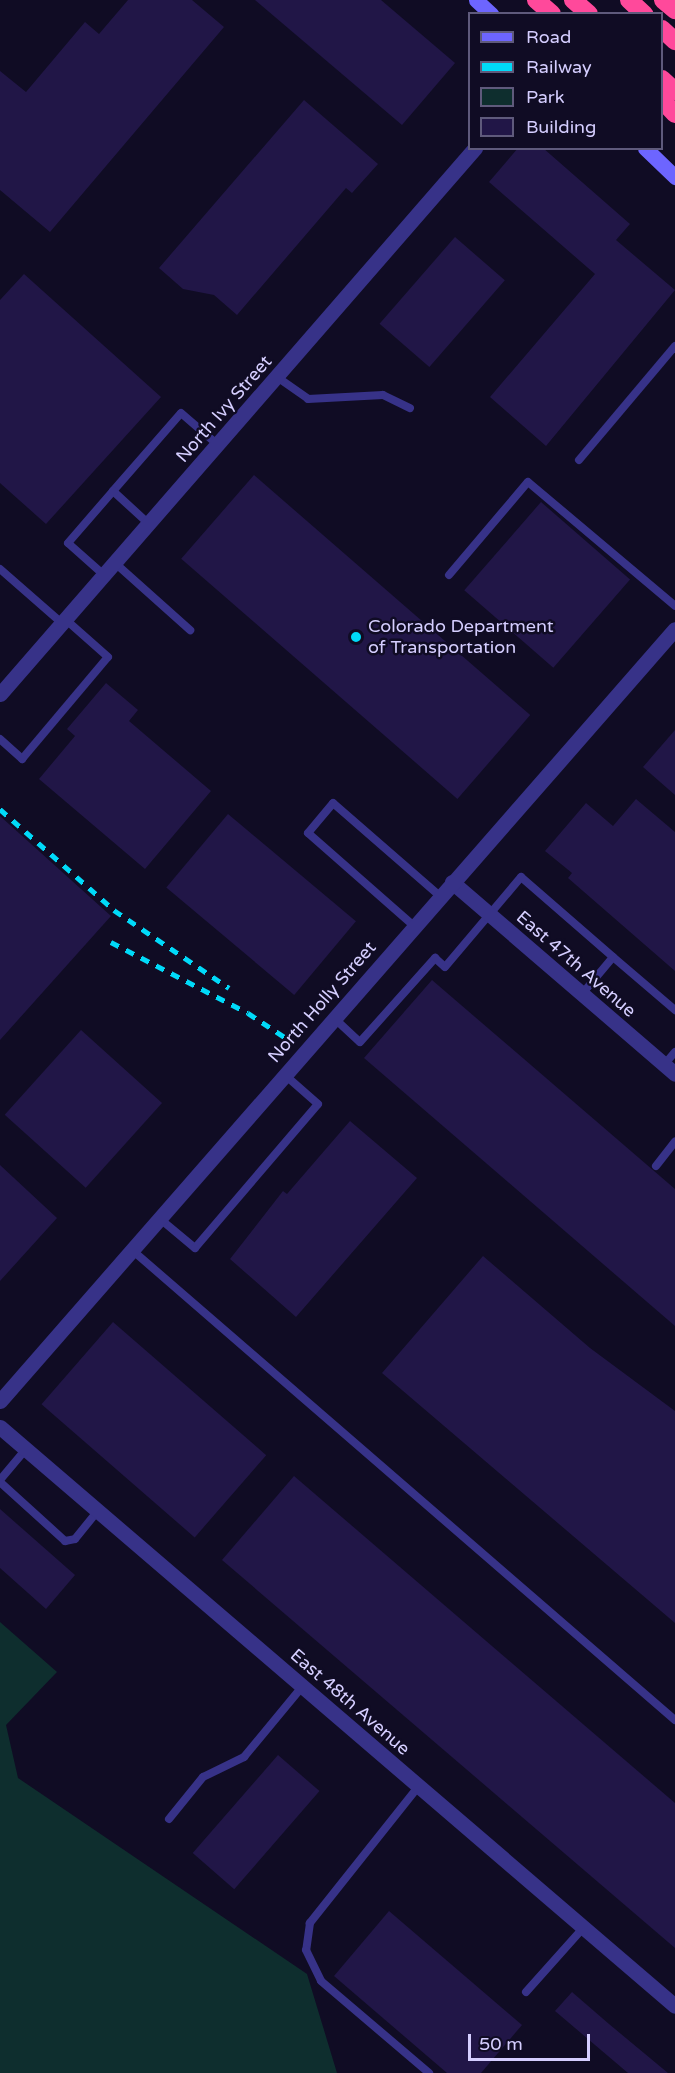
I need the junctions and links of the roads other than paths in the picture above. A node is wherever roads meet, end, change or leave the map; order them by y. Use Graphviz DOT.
graph roads {
  1 [pos="476,0"];
  2 [pos="536,0"];
  3 [pos="563,0"];
  4 [pos="573,0"];
  5 [pos="628,0"];
  6 [pos="663,0"];
  7 [pos="675,10"];
  8 [pos="489,12"];
  9 [pos="550,12"];
  10 [pos="575,12"];
  11 [pos="587,12"];
  12 [pos="642,12"];
  13 [pos="663,30"];
  14 [pos="675,41"];
  15 [pos="663,80"];
  16 [pos="675,91"];
  17 [pos="663,101"];
  18 [pos="663,110"];
  19 [pos="675,114"];
  20 [pos="675,121"];
  21 [pos="473,150"];
  22 [pos="647,150"];
  23 [pos="675,177"];
  24 [pos="675,346"];
  25 [pos="277,377"];
  26 [pos="410,408"];
  27 [pos="218,445"];
  28 [pos="579,460"];
  29 [pos="113,491"];
  30 [pos="149,524"];
  31 [pos="115,563"];
  32 [pos="0,569"];
  33 [pos="104,575"];
  34 [pos="448,575"];
  35 [pos="675,606"];
  36 [pos="64,621"];
  37 [pos="675,628"];
  38 [pos="190,630"];
  39 [pos="2,687"];
  40 [pos="0,739"];
  41 [pos="452,882"];
  42 [pos="440,896"];
  43 [pos="489,915"];
  44 [pos="414,926"];
  45 [pos="613,957"];
  46 [pos="582,994"];
  47 [pos="675,1010"];
  48 [pos="334,1018"];
  49 [pos="675,1052"];
  50 [pos="670,1070"];
  51 [pos="285,1075"];
  52 [pos="675,1142"];
  53 [pos="656,1166"];
  54 [pos="159,1218"];
  55 [pos="132,1250"];
  56 [pos="0,1401"];
  57 [pos="0,1426"];
  58 [pos="26,1449"];
  59 [pos="0,1481"];
  60 [pos="98,1511"];
  61 [pos="302,1687"];
  62 [pos="675,1720"];
  63 [pos="418,1787"];
  64 [pos="169,1819"];
  65 [pos="583,1928"];
  66 [pos="526,1992"];
  67 [pos="675,2006"];
  68 [pos="429,2073"];
  1 -- 8 [label="main road"];
  2 -- 9 [label="highway"];
  3 -- 10 [label="highway"];
  4 -- 11 [label="highway"];
  5 -- 12 [label="highway"];
  6 -- 7 [label="highway"];
  13 -- 14 [label="highway"];
  15 -- 16 [label="highway"];
  17 -- 19 [label="highway"];
  18 -- 20 [label="highway"];
  21 -- 25 [label="street, North Ivy Street"];
  22 -- 23 [label="main road"];
  24 -- 28 [label="lane"];
  25 -- 26 [label="lane"];
  25 -- 27 [label="street, North Ivy Street"];
  27 -- 29 [label="lane"];
  27 -- 30 [label="street, North Ivy Street"];
  29 -- 30 [label="lane"];
  29 -- 33 [label="lane"];
  30 -- 31 [label="street, North Ivy Street"];
  31 -- 33 [label="street, North Ivy Street"];
  31 -- 38 [label="lane"];
  32 -- 36 [label="lane"];
  33 -- 36 [label="street, North Ivy Street"];
  34 -- 35 [label="lane"];
  36 -- 39 [label="street, North Ivy Street"];
  36 -- 40 [label="lane"];
  37 -- 41 [label="street, North Holly Street"];
  41 -- 42 [label="street, North Holly Street"];
  41 -- 43 [label="street, East 47th Avenue"];
  42 -- 44 [label="street, North Holly Street"];
  42 -- 44 [label="lane"];
  43 -- 45 [label="lane"];
  43 -- 46 [label="street, East 47th Avenue"];
  43 -- 48 [label="lane"];
  44 -- 48 [label="street, North Holly Street"];
  45 -- 46 [label="lane"];
  45 -- 47 [label="lane"];
  46 -- 50 [label="street, East 47th Avenue"];
  48 -- 51 [label="street, North Holly Street"];
  49 -- 50 [label="lane"];
  51 -- 54 [label="street, North Holly Street"];
  51 -- 54 [label="lane"];
  52 -- 53 [label="lane"];
  54 -- 55 [label="street, North Holly Street"];
  55 -- 56 [label="street, North Holly Street"];
  55 -- 62 [label="lane"];
  57 -- 58 [label="street, East 48th Avenue"];
  58 -- 59 [label="lane"];
  58 -- 60 [label="street, East 48th Avenue"];
  59 -- 60 [label="lane"];
  60 -- 61 [label="street, East 48th Avenue"];
  61 -- 63 [label="street, East 48th Avenue"];
  61 -- 64 [label="lane"];
  63 -- 65 [label="street, East 48th Avenue"];
  63 -- 68 [label="lane"];
  65 -- 66 [label="lane"];
  65 -- 67 [label="street, East 48th Avenue"];
}
